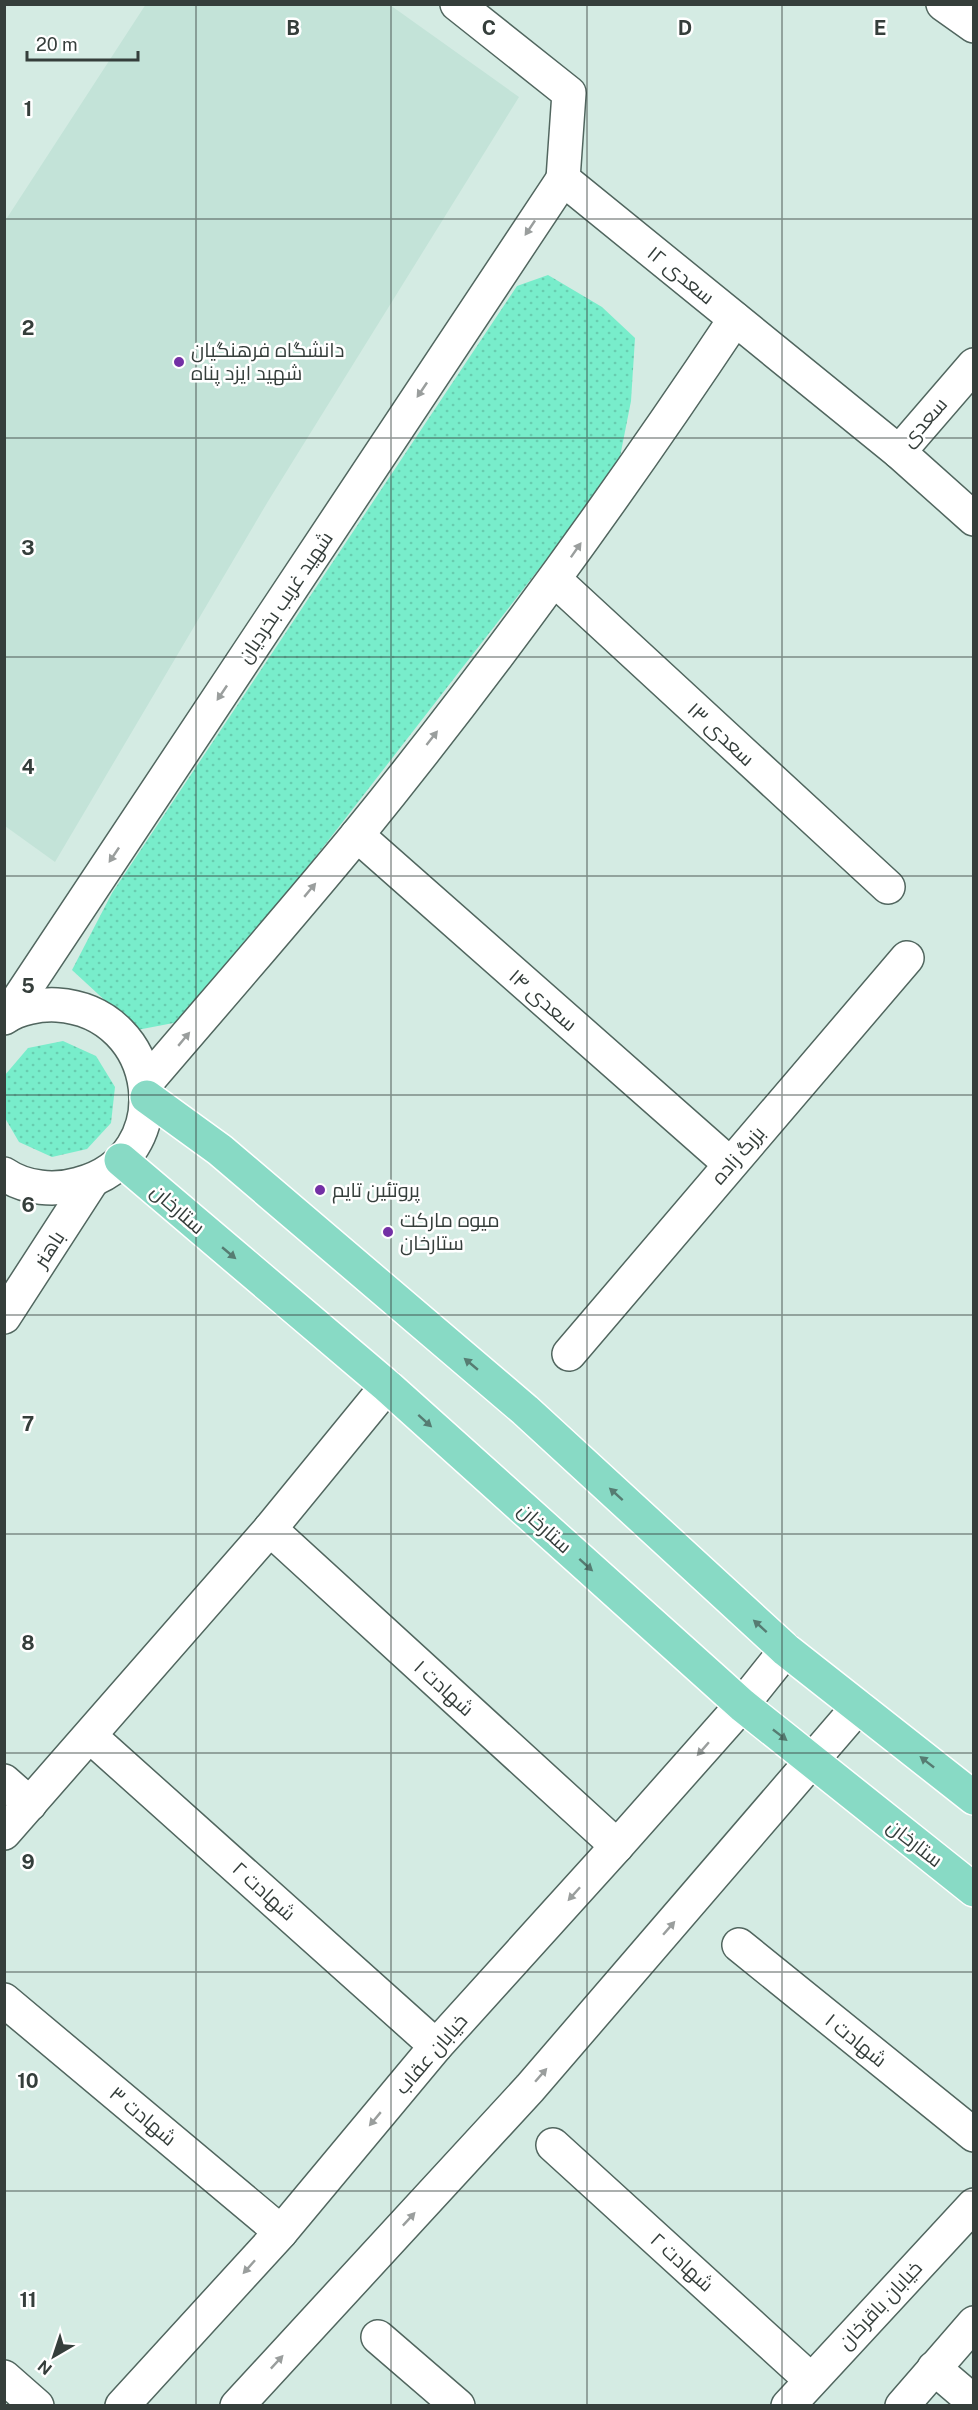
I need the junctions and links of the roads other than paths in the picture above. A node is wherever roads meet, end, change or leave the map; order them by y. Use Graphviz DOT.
graph roads {
  1 [pos="457,4"];
  2 [pos="944,4"];
  3 [pos="974,26"];
  4 [pos="563,179"];
  5 [pos="735,319"];
  6 [pos="974,365"];
  7 [pos="899,452"];
  8 [pos="974,519"];
  9 [pos="555,580"];
  10 [pos="357,835"];
  11 [pos="888,887"];
  12 [pos="908,958"];
  13 [pos="6,1017"];
  14 [pos="146,1090"];
  15 [pos="121,1160"];
  16 [pos="730,1164"];
  17 [pos="4,1174"];
  18 [pos="92,1181"];
  19 [pos="4,1317"];
  20 [pos="569,1354"];
  21 [pos="387,1386"];
  22 [pos="270,1529"];
  23 [pos="786,1650"];
  24 [pos="742,1705"];
  25 [pos="858,1707"];
  26 [pos="91,1737"];
  27 [pos="813,1760"];
  28 [pos="4,1781"];
  29 [pos="974,1798"];
  30 [pos="30,1804"];
  31 [pos="4,1833"];
  32 [pos="617,1846"];
  33 [pos="974,1890"];
  34 [pos="739,1945"];
  35 [pos="4,2000"];
  36 [pos="436,2046"];
  37 [pos="974,2135"];
  38 [pos="553,2145"];
  39 [pos="974,2205"];
  40 [pos="281,2232"];
  41 [pos="974,2324"];
  42 [pos="378,2337"];
  43 [pos="934,2368"];
  44 [pos="4,2377"];
  45 [pos="811,2380"];
  46 [pos="974,2402"];
  47 [pos="37,2406"];
  48 [pos="122,2406"];
  49 [pos="237,2406"];
  50 [pos="458,2406"];
  51 [pos="788,2406"];
  52 [pos="902,2406"];
  1 -- 4 [label="street"];
  2 -- 3 [label="street"];
  4 -- 5 [label="street, سعدی ۱۲"];
  4 -- 13 [label="street, شهید غریب بخردیان, one-way"];
  5 -- 7 [label="street, سعدی ۱۲"];
  9 -- 5 [label="street, one-way"];
  6 -- 7 [label="street, سعدی"];
  7 -- 8 [label="street, سعدی ۱۲"];
  10 -- 9 [label="street, one-way"];
  9 -- 11 [label="street, سعدی ۱۳"];
  14 -- 10 [label="street, one-way"];
  10 -- 16 [label="street, سعدی ۱۴"];
  12 -- 16 [label="street, بزرگ زاده"];
  13 -- 14 [label="street"];
  14 -- 15 [label="street"];
  23 -- 14 [label="main road, one-way"];
  15 -- 18 [label="street"];
  15 -- 21 [label="main road, ستارخان, one-way"];
  16 -- 20 [label="street, بزرگ زاده"];
  17 -- 18 [label="street"];
  18 -- 19 [label="street, باهنر"];
  21 -- 22 [label="street"];
  21 -- 24 [label="main road, ستارخان, one-way"];
  22 -- 26 [label="street"];
  22 -- 32 [label="street, شهادت ۱"];
  23 -- 24 [label="street, خیابان عقاب"];
  23 -- 25 [label="main road"];
  24 -- 27 [label="main road, ستارخان, one-way"];
  24 -- 32 [label="street, خیابان عقاب, one-way"];
  25 -- 27 [label="street"];
  29 -- 25 [label="main road, one-way"];
  26 -- 30 [label="street"];
  26 -- 36 [label="street, شهادت ۲"];
  27 -- 33 [label="main road, ستارخان"];
  49 -- 27 [label="street, one-way"];
  28 -- 30 [label="street"];
  30 -- 31 [label="street"];
  32 -- 36 [label="street, خیابان عقاب, one-way"];
  34 -- 37 [label="street, شهادت ۱"];
  35 -- 40 [label="street, شهادت ۳"];
  36 -- 40 [label="street, خیابان عقاب, one-way"];
  38 -- 45 [label="street, شهادت ۲"];
  39 -- 45 [label="street, خیابان باقرخان"];
  40 -- 48 [label="street, خیابان عقاب, one-way"];
  41 -- 43 [label="street"];
  42 -- 50 [label="street"];
  43 -- 46 [label="street"];
  43 -- 52 [label="street"];
  44 -- 47 [label="street"];
  45 -- 51 [label="street, خیابان باقرخان"];
}
